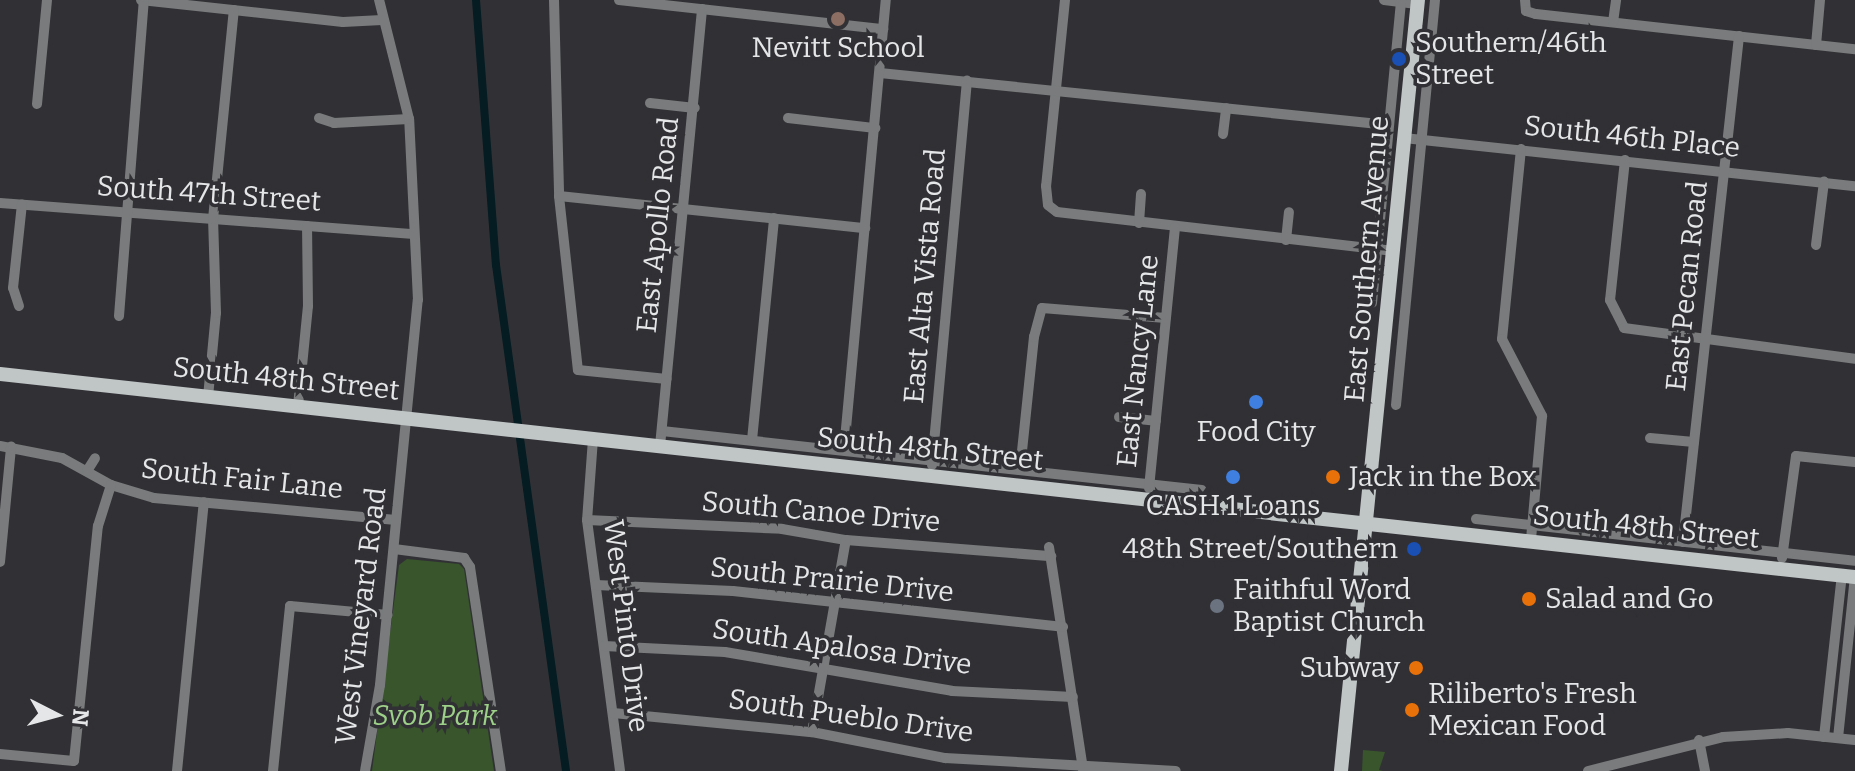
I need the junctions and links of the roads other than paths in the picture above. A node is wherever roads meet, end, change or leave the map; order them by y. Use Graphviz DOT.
graph roads {
  1 [pos="47,0"];
  2 [pos="143,0"];
  3 [pos="379,0"];
  4 [pos="554,0"];
  5 [pos="619,0"];
  6 [pos="886,0"];
  7 [pos="1065,0"];
  8 [pos="1384,0"];
  9 [pos="1435,0"];
  10 [pos="1616,0"];
  11 [pos="1820,0"];
  12 [pos="1401,1"];
  13 [pos="1417,2"];
  14 [pos="1525,6"];
  15 [pos="702,9"];
  16 [pos="234,10"];
  17 [pos="382,20"];
  18 [pos="1613,22"];
  19 [pos="883,29"];
  20 [pos="1739,36"];
  21 [pos="1816,45"];
  22 [pos="1855,49"];
  23 [pos="880,73"];
  24 [pos="967,81"];
  25 [pos="1056,91"];
  26 [pos="650,103"];
  27 [pos="37,104"];
  28 [pos="695,108"];
  29 [pos="1226,108"];
  30 [pos="319,118"];
  31 [pos="788,118"];
  32 [pos="409,119"];
  33 [pos="1388,125"];
  34 [pos="875,128"];
  35 [pos="1223,134"];
  36 [pos="1404,138"];
  37 [pos="1421,139"];
  38 [pos="1521,149"];
  39 [pos="1625,160"];
  40 [pos="1724,171"];
  41 [pos="1824,182"];
  42 [pos="1855,186"];
  43 [pos="1141,194"];
  44 [pos="559,196"];
  45 [pos="0,203"];
  46 [pos="22,204"];
  47 [pos="684,208"];
  48 [pos="127,212"];
  49 [pos="1289,212"];
  50 [pos="774,218"];
  51 [pos="213,219"];
  52 [pos="1139,223"];
  53 [pos="307,226"];
  54 [pos="1175,227"];
  55 [pos="865,228"];
  56 [pos="414,234"];
  57 [pos="1286,240"];
  58 [pos="1816,245"];
  59 [pos="1377,249"];
  60 [pos="1394,251"];
  61 [pos="1372,303"];
  62 [pos="19,306"];
  63 [pos="119,316"];
  64 [pos="1166,318"];
  65 [pos="1705,341"];
  66 [pos="1855,359"];
  67 [pos="0,374"];
  68 [pos="667,379"];
  69 [pos="208,397"];
  70 [pos="1396,405"];
  71 [pos="298,406"];
  72 [pos="1119,417"];
  73 [pos="407,418"];
  74 [pos="1156,421"];
  75 [pos="1650,438"];
  76 [pos="593,439"];
  77 [pos="661,439"];
  78 [pos="752,440"];
  79 [pos="1694,442"];
  80 [pos="6,446"];
  81 [pos="844,450"];
  82 [pos="95,458"];
  83 [pos="1855,462"];
  84 [pos="932,468"];
  85 [pos="1020,470"];
  86 [pos="87,471"];
  87 [pos="111,485"];
  88 [pos="1202,490"];
  89 [pos="1149,492"];
  90 [pos="204,502"];
  91 [pos="1476,519"];
  92 [pos="396,520"];
  93 [pos="587,520"];
  94 [pos="1368,523"];
  95 [pos="1531,532"];
  96 [pos="846,540"];
  97 [pos="1683,542"];
  98 [pos="394,549"];
  99 [pos="1781,560"];
  100 [pos="1855,561"];
  101 [pos="0,562"];
  102 [pos="1851,576"];
  103 [pos="596,585"];
  104 [pos="834,604"];
  105 [pos="388,615"];
  106 [pos="1063,627"];
  107 [pos="604,646"];
  108 [pos="824,666"];
  109 [pos="1073,697"];
  110 [pos="613,713"];
  111 [pos="812,732"];
  112 [pos="1824,737"];
  113 [pos="1838,738"];
  114 [pos="1699,740"];
  115 [pos="1855,740"];
  116 [pos="0,754"];
  117 [pos="1014,766"];
  118 [pos="1083,768"];
  119 [pos="177,771"];
  120 [pos="273,771"];
  121 [pos="365,771"];
  122 [pos="501,771"];
  123 [pos="620,771"];
  124 [pos="1176,771"];
  125 [pos="1341,771"];
  126 [pos="1588,771"];
  127 [pos="1705,771"];
  1 -- 27 [label="street"];
  2 -- 16 [label="street"];
  2 -- 48 [label="street"];
  3 -- 17 [label="street, West Vineyard Road"];
  4 -- 44 [label="street"];
  5 -- 15 [label="street"];
  6 -- 19 [label="street"];
  7 -- 25 [label="street"];
  8 -- 12 [label="street"];
  9 -- 37 [label="street, East Southern Avenue"];
  10 -- 18 [label="street"];
  11 -- 21 [label="street"];
  12 -- 13 [label="street"];
  12 -- 33 [label="street, East Southern Avenue"];
  13 -- 36 [label="main road, East Southern Avenue"];
  14 -- 18 [label="street"];
  15 -- 19 [label="street"];
  15 -- 28 [label="street, East Apollo Road"];
  16 -- 17 [label="street"];
  16 -- 51 [label="street"];
  17 -- 32 [label="street, West Vineyard Road"];
  18 -- 20 [label="street"];
  19 -- 23 [label="street"];
  20 -- 21 [label="street"];
  20 -- 40 [label="street, East Pecan Road"];
  21 -- 22 [label="street"];
  23 -- 24 [label="street"];
  23 -- 34 [label="street"];
  24 -- 25 [label="street"];
  24 -- 84 [label="street, East Alta Vista Road"];
  25 -- 29 [label="street"];
  25 -- 52 [label="street"];
  26 -- 28 [label="street"];
  28 -- 47 [label="street, East Apollo Road"];
  29 -- 33 [label="street"];
  29 -- 35 [label="street"];
  30 -- 32 [label="street"];
  31 -- 34 [label="street"];
  32 -- 56 [label="street, West Vineyard Road"];
  33 -- 59 [label="street, East Southern Avenue"];
  34 -- 55 [label="street"];
  36 -- 37 [label="street, South 46th Place"];
  36 -- 60 [label="main road, East Southern Avenue"];
  37 -- 38 [label="street, South 46th Place"];
  37 -- 70 [label="street, East Southern Avenue"];
  38 -- 39 [label="street, South 46th Place"];
  38 -- 95 [label="street"];
  39 -- 40 [label="street, South 46th Place"];
  39 -- 65 [label="street"];
  40 -- 41 [label="street, South 46th Place"];
  40 -- 65 [label="street, East Pecan Road"];
  41 -- 42 [label="street, South 46th Place"];
  41 -- 58 [label="street"];
  43 -- 52 [label="street"];
  44 -- 47 [label="street"];
  44 -- 68 [label="street"];
  45 -- 46 [label="street, South 47th Street"];
  46 -- 48 [label="street, South 47th Street"];
  46 -- 62 [label="street"];
  47 -- 50 [label="street"];
  47 -- 68 [label="street, East Apollo Road"];
  48 -- 51 [label="street, South 47th Street"];
  48 -- 63 [label="street"];
  49 -- 57 [label="street"];
  50 -- 55 [label="street"];
  50 -- 78 [label="street"];
  51 -- 53 [label="street, South 47th Street"];
  51 -- 69 [label="street"];
  52 -- 54 [label="street"];
  53 -- 56 [label="street, South 47th Street"];
  53 -- 71 [label="street"];
  54 -- 57 [label="street"];
  54 -- 64 [label="street, East Nancy Lane"];
  55 -- 81 [label="street"];
  56 -- 73 [label="street, West Vineyard Road"];
  57 -- 59 [label="street"];
  59 -- 60 [label="street"];
  59 -- 61 [label="street, East Southern Avenue"];
  60 -- 94 [label="main road, East Southern Avenue"];
  64 -- 74 [label="street, East Nancy Lane"];
  64 -- 85 [label="street"];
  65 -- 66 [label="street"];
  65 -- 79 [label="street, East Pecan Road"];
  67 -- 69 [label="main road, South 48th Street"];
  68 -- 77 [label="street, East Apollo Road"];
  69 -- 71 [label="main road, South 48th Street"];
  71 -- 73 [label="main road, South 48th Street"];
  72 -- 74 [label="street"];
  73 -- 76 [label="main road, South 48th Street"];
  73 -- 92 [label="street, West Vineyard Road"];
  74 -- 89 [label="street, East Nancy Lane"];
  75 -- 79 [label="street"];
  76 -- 77 [label="main road, South 48th Street"];
  76 -- 93 [label="street, West Pinto Drive"];
  77 -- 78 [label="street, South 48th Street"];
  77 -- 84 [label="main road, South 48th Street"];
  78 -- 81 [label="street, South 48th Street"];
  79 -- 97 [label="street, East Pecan Road"];
  80 -- 86 [label="street, South Fair Lane"];
  80 -- 101 [label="street"];
  81 -- 84 [label="street, South 48th Street"];
  82 -- 86 [label="street"];
  83 -- 99 [label="street"];
  84 -- 85 [label="street, South 48th Street"];
  84 -- 89 [label="main road, South 48th Street"];
  85 -- 89 [label="street, South 48th Street"];
  86 -- 87 [label="street, South Fair Lane"];
  87 -- 90 [label="street, South Fair Lane"];
  87 -- 116 [label="street"];
  88 -- 89 [label="street, South 48th Street"];
  89 -- 94 [label="main road, South 48th Street"];
  90 -- 92 [label="street, South Fair Lane"];
  90 -- 119 [label="street"];
  91 -- 95 [label="street, South 48th Street"];
  92 -- 98 [label="street, West Vineyard Road"];
  93 -- 96 [label="street, South Canoe Drive"];
  93 -- 103 [label="street, West Pinto Drive"];
  94 -- 95 [label="main road, South 48th Street"];
  94 -- 125 [label="main road, East Southern Avenue"];
  95 -- 97 [label="street, South 48th Street"];
  95 -- 99 [label="main road, South 48th Street"];
  96 -- 104 [label="street"];
  96 -- 106 [label="street, South Canoe Drive"];
  97 -- 99 [label="street, South 48th Street"];
  98 -- 105 [label="street, West Vineyard Road"];
  98 -- 122 [label="street"];
  99 -- 100 [label="street, South 48th Street"];
  99 -- 102 [label="main road, South 48th Street"];
  102 -- 112 [label="street"];
  102 -- 113 [label="street"];
  103 -- 104 [label="street, South Prairie Drive"];
  103 -- 107 [label="street, West Pinto Drive"];
  104 -- 106 [label="street, South Prairie Drive"];
  104 -- 108 [label="street"];
  105 -- 120 [label="street"];
  105 -- 121 [label="street, West Vineyard Road"];
  106 -- 109 [label="street"];
  107 -- 108 [label="street, South Apalosa Drive"];
  107 -- 110 [label="street, West Pinto Drive"];
  108 -- 109 [label="street, South Apalosa Drive"];
  108 -- 111 [label="street"];
  109 -- 118 [label="street"];
  110 -- 111 [label="street, South Pueblo Drive"];
  110 -- 123 [label="street, West Pinto Drive"];
  111 -- 117 [label="street, South Pueblo Drive"];
  112 -- 113 [label="street"];
  112 -- 114 [label="street"];
  113 -- 115 [label="street"];
  114 -- 126 [label="street"];
  114 -- 127 [label="street"];
  117 -- 118 [label="street, South Pueblo Drive"];
  118 -- 124 [label="street, South Pueblo Drive"];
}
